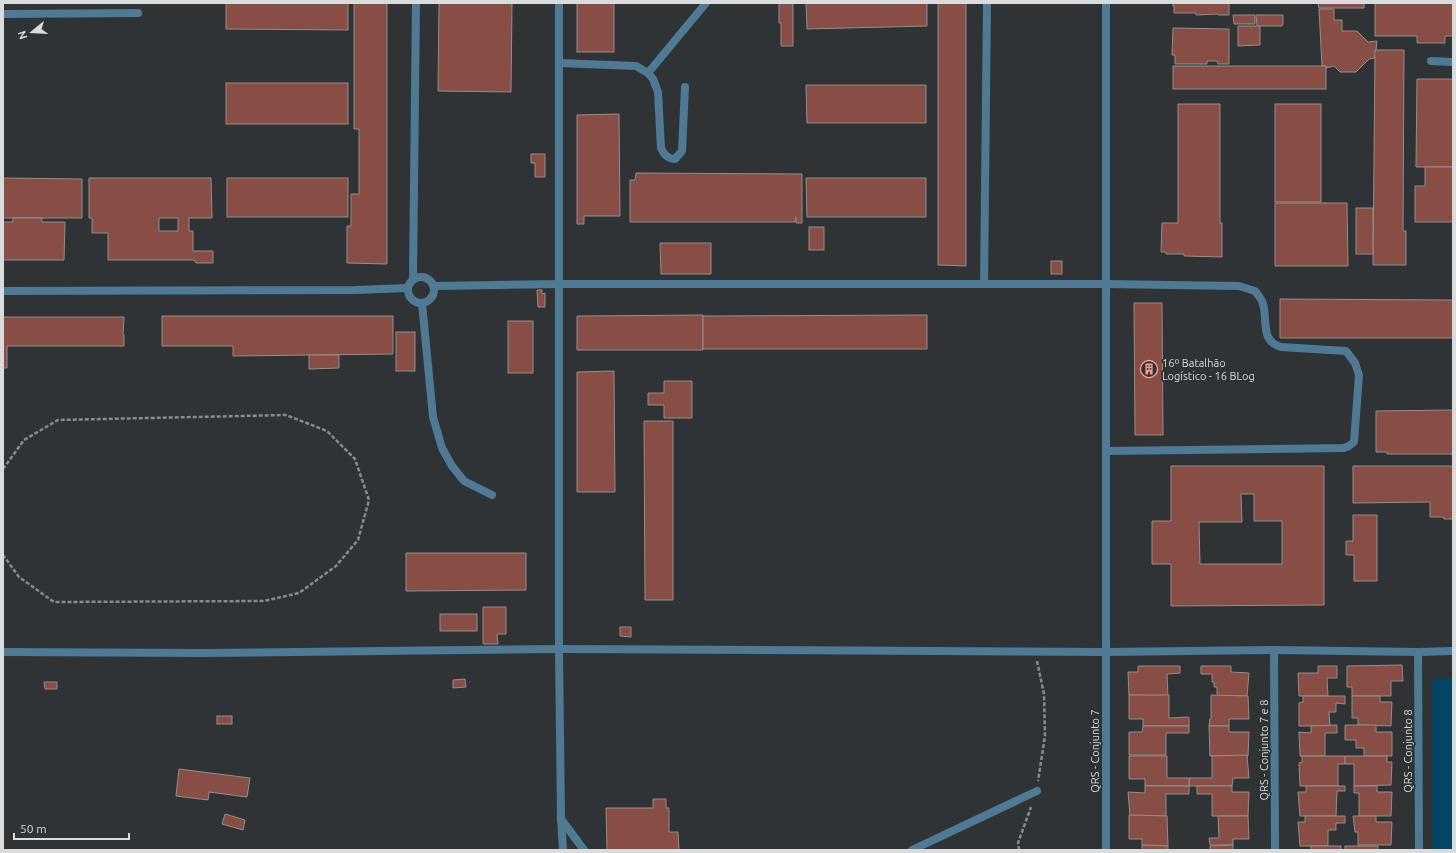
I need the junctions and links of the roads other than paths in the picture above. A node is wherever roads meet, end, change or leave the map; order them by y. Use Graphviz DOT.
graph roads {
  1 [pos="416,3"];
  2 [pos="559,3"];
  3 [pos="706,3"];
  4 [pos="987,3"];
  5 [pos="1106,3"];
  6 [pos="138,13"];
  7 [pos="3,14"];
  8 [pos="1431,61"];
  9 [pos="1453,62"];
  10 [pos="559,63"];
  11 [pos="648,73"];
  12 [pos="685,87"];
  13 [pos="413,279"];
  14 [pos="560,284"];
  15 [pos="984,284"];
  16 [pos="1106,284"];
  17 [pos="434,286"];
  18 [pos="407,288"];
  19 [pos="3,291"];
  20 [pos="422,304"];
  21 [pos="1106,451"];
  22 [pos="492,495"];
  23 [pos="559,649"];
  24 [pos="1274,650"];
  25 [pos="1453,651"];
  26 [pos="3,652"];
  27 [pos="1106,652"];
  28 [pos="1418,652"];
  29 [pos="1037,791"];
  30 [pos="561,819"];
  31 [pos="562,850"];
  32 [pos="584,850"];
  33 [pos="912,850"];
  34 [pos="1106,850"];
  35 [pos="1275,850"];
  36 [pos="1419,850"];
  1 -- 13 [label="street"];
  2 -- 10 [label="street"];
  3 -- 11 [label="street"];
  4 -- 15 [label="street"];
  5 -- 16 [label="street, QRS - Conjunto 7"];
  6 -- 7 [label="street"];
  8 -- 9 [label="street"];
  10 -- 11 [label="street"];
  10 -- 14 [label="street"];
  11 -- 12 [label="street"];
  13 -- 17 [label="street"];
  13 -- 18 [label="street"];
  14 -- 15 [label="street"];
  14 -- 17 [label="street"];
  14 -- 23 [label="street"];
  15 -- 16 [label="street"];
  16 -- 21 [label="street, QRS - Conjunto 7"];
  16 -- 21 [label="street"];
  17 -- 20 [label="street"];
  18 -- 19 [label="street"];
  18 -- 20 [label="street"];
  20 -- 22 [label="street"];
  21 -- 27 [label="street, QRS - Conjunto 7"];
  23 -- 26 [label="street"];
  23 -- 27 [label="street"];
  23 -- 30 [label="street"];
  24 -- 27 [label="street"];
  24 -- 28 [label="street"];
  24 -- 35 [label="street, QRS - Conjunto 7 e 8"];
  25 -- 28 [label="street"];
  27 -- 34 [label="street, QRS - Conjunto 7"];
  28 -- 36 [label="street, QRS - Conjunto 8"];
  29 -- 33 [label="street"];
  30 -- 31 [label="street"];
  30 -- 32 [label="street"];
}
